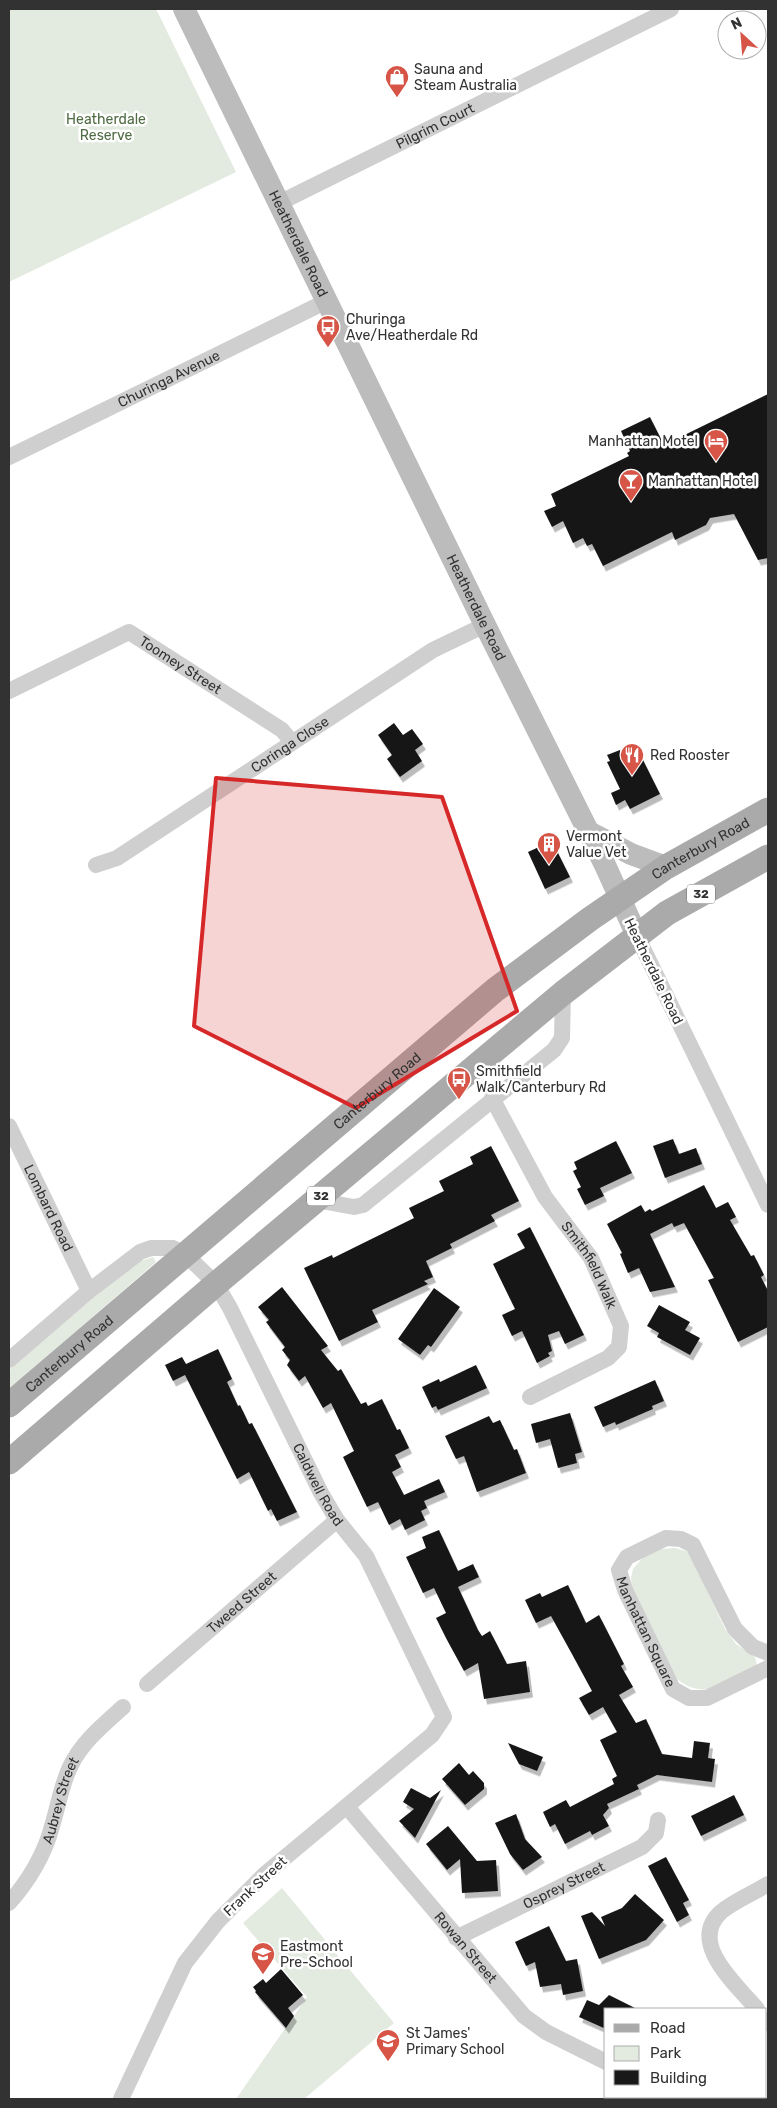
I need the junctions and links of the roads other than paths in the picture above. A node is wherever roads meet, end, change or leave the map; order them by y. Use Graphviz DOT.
graph roads {
  1 [pos="184,9"];
  2 [pos="671,9"];
  3 [pos="279,202"];
  4 [pos="327,301"];
  5 [pos="9,457"];
  6 [pos="485,625"];
  7 [pos="9,691"];
  8 [pos="292,742"];
  9 [pos="768,810"];
  10 [pos="587,831"];
  11 [pos="768,857"];
  12 [pos="96,865"];
  13 [pos="666,867"];
  14 [pos="620,898"];
  15 [pos="637,936"];
  16 [pos="563,993"];
  17 [pos="492,1098"];
  18 [pos="9,1126"];
  19 [pos="316,1200"];
  20 [pos="768,1205"];
  21 [pos="186,1255"];
  22 [pos="216,1284"];
  23 [pos="89,1291"];
  24 [pos="9,1360"];
  25 [pos="530,1397"];
  26 [pos="9,1405"];
  27 [pos="9,1462"];
  28 [pos="337,1520"];
  29 [pos="768,1654"];
  30 [pos="768,1668"];
  31 [pos="147,1684"];
  32 [pos="123,1707"];
  33 [pos="444,1717"];
  34 [pos="347,1807"];
  35 [pos="658,1820"];
  36 [pos="768,1884"];
  37 [pos="9,1903"];
  38 [pos="456,1938"];
  39 [pos="756,2008"];
  40 [pos="604,2061"];
  41 [pos="121,2099"];
  1 -- 3 [label="main road, Heatherdale Road"];
  2 -- 3 [label="street, Pilgrim Court"];
  3 -- 4 [label="main road, Heatherdale Road"];
  4 -- 5 [label="street, Churinga Avenue"];
  4 -- 6 [label="main road, Heatherdale Road"];
  6 -- 8 [label="street, Coringa Close"];
  6 -- 10 [label="main road, Heatherdale Road"];
  7 -- 8 [label="street, Toomey Street"];
  8 -- 12 [label="street, Coringa Close"];
  9 -- 13 [label="main road, Canterbury Road"];
  10 -- 13 [label="main road"];
  10 -- 14 [label="main road, Heatherdale Road"];
  11 -- 15 [label="main road, 32"];
  13 -- 14 [label="main road, Canterbury Road"];
  14 -- 15 [label="main road, Heatherdale Road"];
  14 -- 21 [label="main road, Canterbury Road"];
  15 -- 16 [label="main road, 32"];
  15 -- 20 [label="street, Heatherdale Road"];
  16 -- 17 [label="street"];
  16 -- 19 [label="main road, 32"];
  17 -- 19 [label="street"];
  17 -- 25 [label="street, Smithfield Walk"];
  18 -- 23 [label="street, Lombard Road"];
  19 -- 22 [label="main road, 32"];
  21 -- 22 [label="street, Caldwell Road"];
  21 -- 23 [label="street"];
  21 -- 26 [label="main road, Canterbury Road"];
  22 -- 27 [label="main road, 32"];
  22 -- 28 [label="street, Caldwell Road"];
  23 -- 24 [label="street"];
  28 -- 31 [label="street, Tweed Street"];
  28 -- 33 [label="street, Caldwell Road"];
  29 -- 30 [label="street, Manhattan Square"];
  32 -- 37 [label="street, Aubrey Street"];
  33 -- 34 [label="street, Frank Street"];
  34 -- 38 [label="street, Rowan Street"];
  34 -- 41 [label="street, Frank Street"];
  35 -- 38 [label="street, Osprey Street"];
  36 -- 39 [label="street"];
  38 -- 40 [label="street, Rowan Street"];
}
